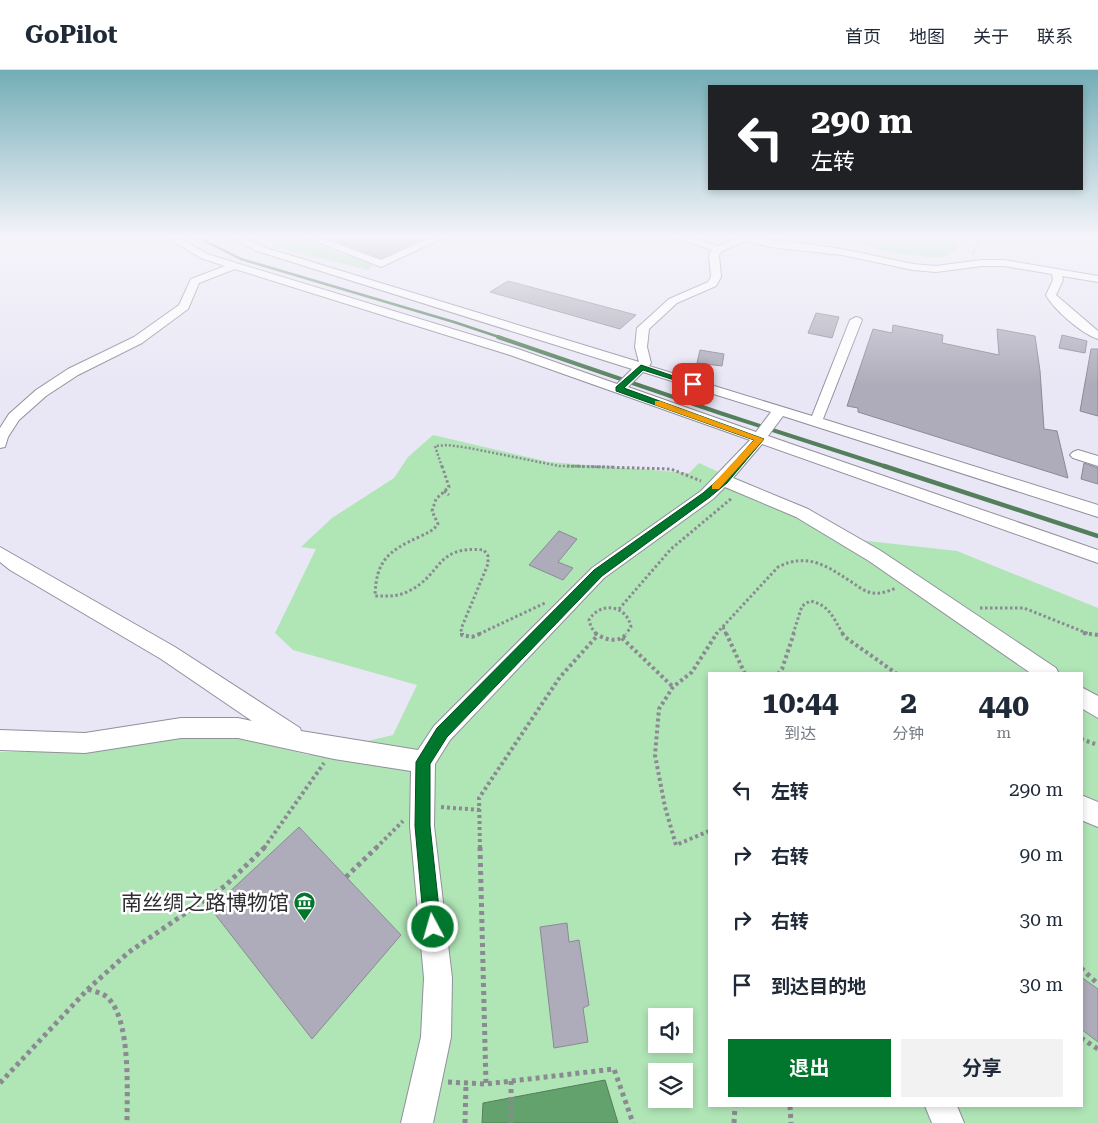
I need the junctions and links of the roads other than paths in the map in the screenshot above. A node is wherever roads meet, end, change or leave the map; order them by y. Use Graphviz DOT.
graph roads {
  1 [pos="193,286"];
  2 [pos="300,286"];
  3 [pos="383,286"];
  4 [pos="390,286"];
  5 [pos="708,286"];
  6 [pos="1055,286"];
  7 [pos="856,320"];
  8 [pos="1098,335"];
  9 [pos="643,365"];
  10 [pos="619,389"];
  11 [pos="780,410"];
  12 [pos="819,416"];
  13 [pos="760,439"];
  14 [pos="0,444"];
  15 [pos="1078,455"];
  16 [pos="1098,461"];
  17 [pos="720,483"];
  18 [pos="1098,502"];
  19 [pos="1098,511"];
  20 [pos="0,553"];
  21 [pos="1098,557"];
  22 [pos="1046,672"];
  23 [pos="1083,697"];
  24 [pos="1098,708"];
  25 [pos="0,740"];
  26 [pos="302,742"];
  27 [pos="423,762"];
  28 [pos="1083,808"];
  29 [pos="1098,815"];
  30 [pos="941,1107"];
  31 [pos="417,1123"];
  32 [pos="948,1123"];
  1 -- 14 [label="street"];
  2 -- 10 [label="street"];
  3 -- 9 [label="street"];
  4 -- 9 [label="street"];
  5 -- 9 [label="street"];
  6 -- 8 [label="street"];
  7 -- 12 [label="street"];
  9 -- 10 [label="street"];
  9 -- 11 [label="street"];
  9 -- 12 [label="street"];
  10 -- 13 [label="street"];
  11 -- 13 [label="street"];
  11 -- 19 [label="street"];
  12 -- 18 [label="street"];
  13 -- 17 [label="street"];
  13 -- 21 [label="street"];
  15 -- 16 [label="street"];
  17 -- 22 [label="street"];
  17 -- 27 [label="street"];
  20 -- 26 [label="street"];
  23 -- 24 [label="street"];
  25 -- 26 [label="street"];
  26 -- 27 [label="street"];
  27 -- 31 [label="street"];
  28 -- 29 [label="street"];
  30 -- 32 [label="street"];
}
